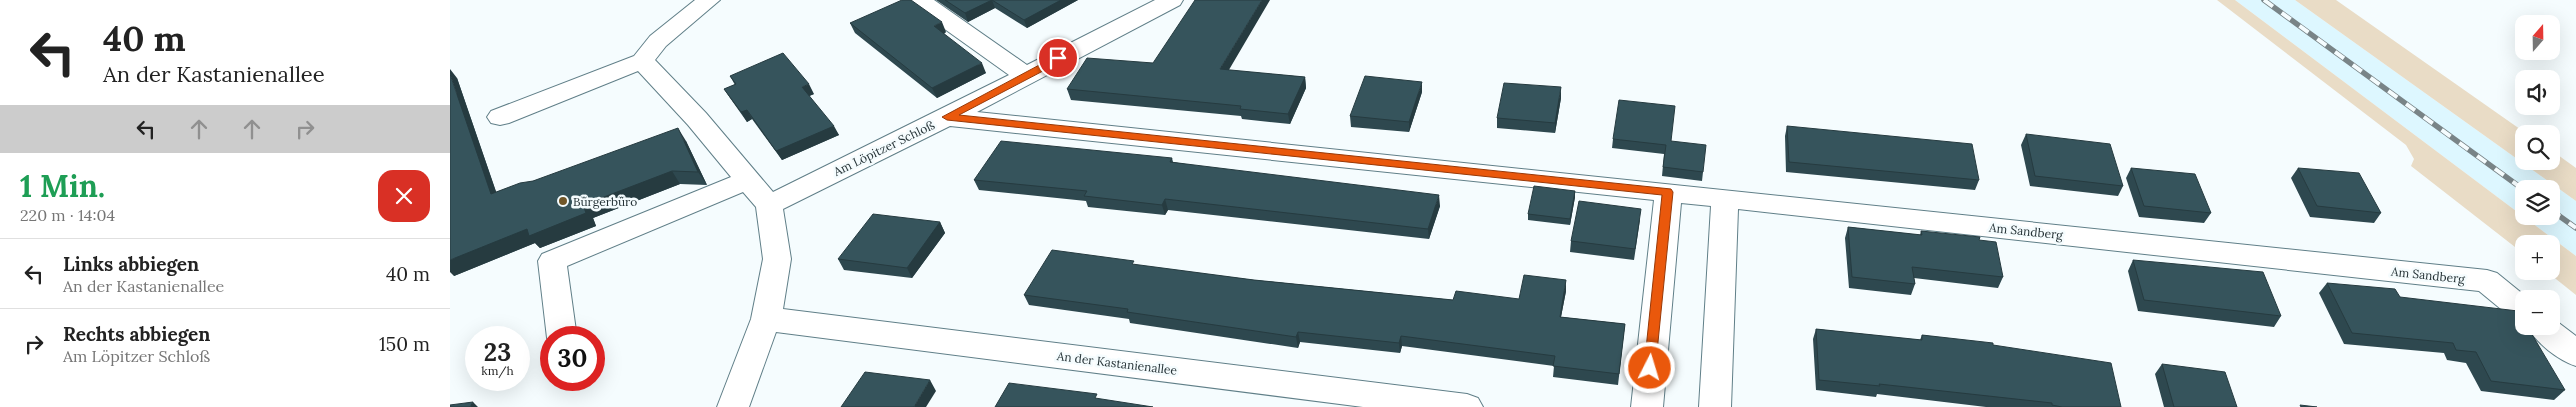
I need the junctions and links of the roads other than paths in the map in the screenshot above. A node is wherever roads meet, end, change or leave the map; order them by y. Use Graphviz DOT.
graph roads {
  1 [pos="709,0"];
  2 [pos="919,0"];
  3 [pos="1172,0"];
  4 [pos="642,62"];
  5 [pos="1025,75"];
  6 [pos="500,117"];
  7 [pos="947,117"];
  8 [pos="701,124"];
  9 [pos="673,134"];
  10 [pos="748,180"];
  11 [pos="1668,192"];
  12 [pos="1725,198"];
  13 [pos="769,204"];
  14 [pos="2515,304"];
  15 [pos="766,319"];
  16 [pos="560,326"];
  17 [pos="2553,335"];
  18 [pos="2576,354"];
  19 [pos="733,407"];
  20 [pos="1468,407"];
  21 [pos="1646,407"];
  22 [pos="1715,407"];
  1 -- 4 [label="street"];
  2 -- 5 [label="street"];
  3 -- 5 [label="street, Am Löpitzer Schloß"];
  4 -- 6 [label="street"];
  4 -- 8 [label="street"];
  5 -- 7 [label="street, Am Löpitzer Schloß"];
  7 -- 11 [label="street"];
  7 -- 13 [label="street, Am Löpitzer Schloß"];
  8 -- 9 [label="street"];
  8 -- 10 [label="street"];
  10 -- 13 [label="street"];
  10 -- 16 [label="street"];
  11 -- 12 [label="street, Am Sandberg"];
  11 -- 21 [label="street"];
  12 -- 14 [label="street, Am Sandberg"];
  12 -- 22 [label="street"];
  13 -- 15 [label="street"];
  15 -- 19 [label="street"];
  15 -- 20 [label="street, An der Kastanienallee"];
  17 -- 18 [label="street"];
}
